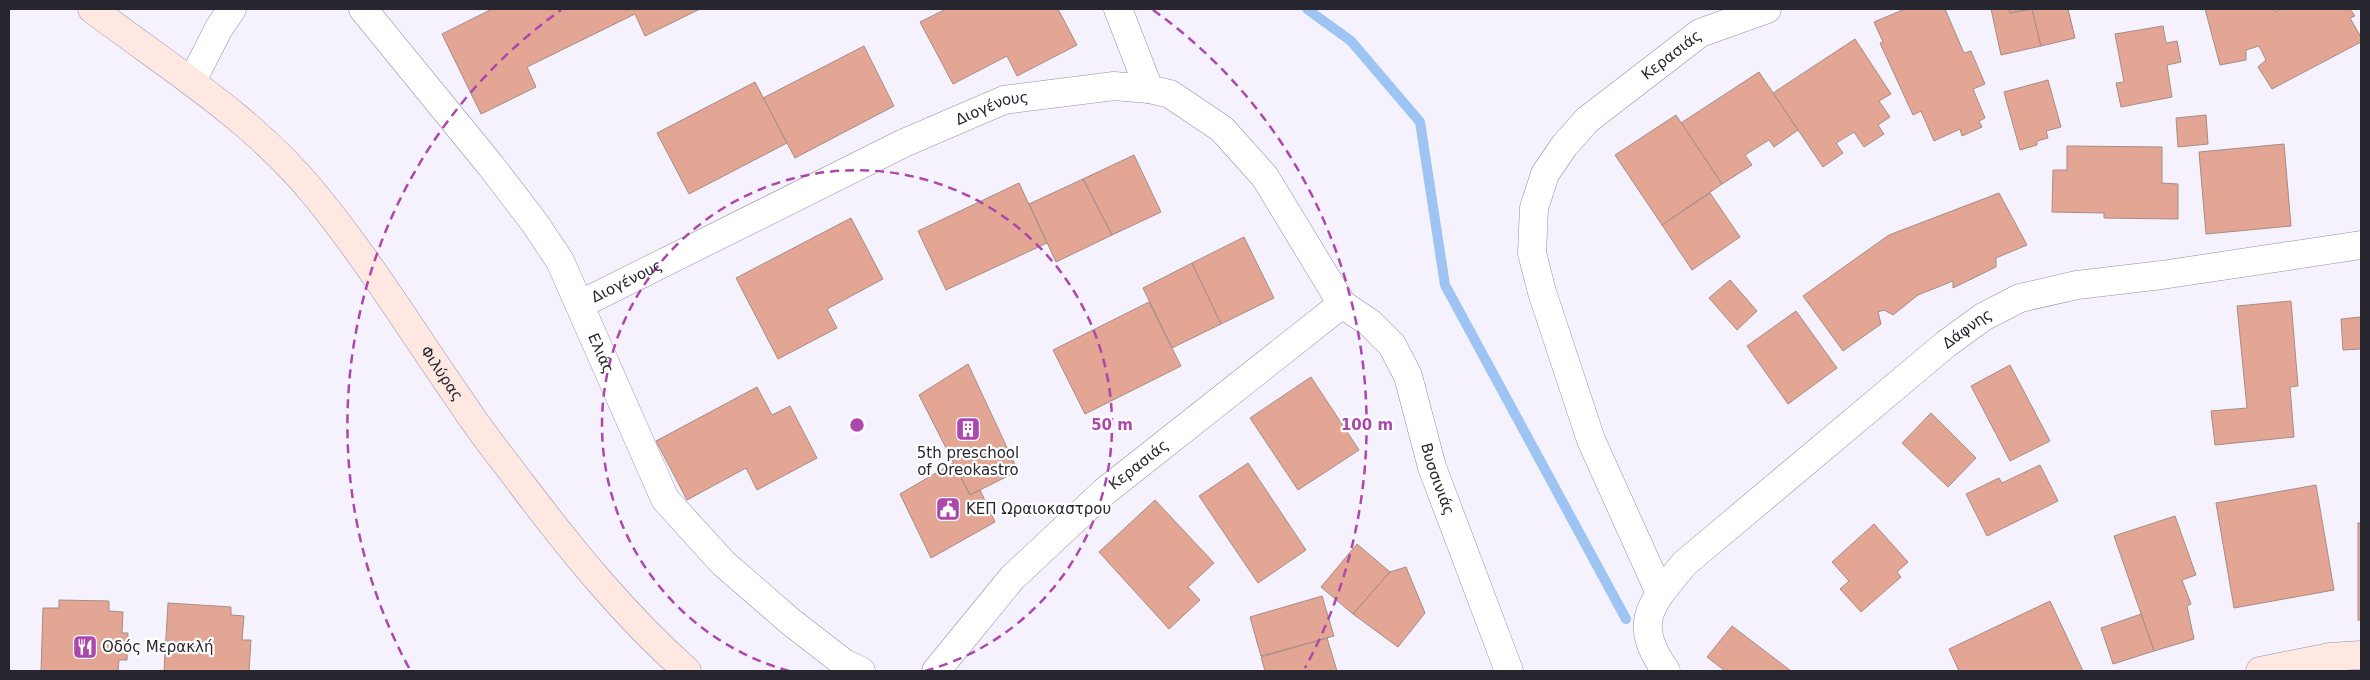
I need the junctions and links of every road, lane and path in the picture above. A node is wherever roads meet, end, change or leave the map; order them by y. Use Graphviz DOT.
graph roads {
  1 [pos="92,9"];
  2 [pos="232,9"];
  3 [pos="363,9"];
  4 [pos="1118,9"];
  5 [pos="1767,9"];
  6 [pos="192,81"];
  7 [pos="1149,89"];
  8 [pos="2361,245"];
  9 [pos="581,304"];
  10 [pos="1342,304"];
  11 [pos="1660,594"];
  12 [pos="2361,655"];
  13 [pos="687,671"];
  14 [pos="861,671"];
  15 [pos="936,671"];
  16 [pos="1509,671"];
  17 [pos="1666,671"];
  18 [pos="2260,671"];
  1 -- 6 [label="street, Φιλύρας"];
  2 -- 6 [label="street"];
  3 -- 9 [label="street, Ελιάς"];
  4 -- 7 [label="street"];
  5 -- 11 [label="street, Κερασιάς"];
  6 -- 13 [label="street, Φιλύρας"];
  7 -- 9 [label="street, Διογένους"];
  7 -- 10 [label="street, Διογένους"];
  8 -- 11 [label="street, Δάφνης"];
  9 -- 14 [label="street, Ελιάς"];
  10 -- 15 [label="street, Κερασιάς"];
  10 -- 16 [label="street, Βυσσινιάς"];
  11 -- 17 [label="street, Δάφνης"];
  12 -- 18 [label="street"];
}
